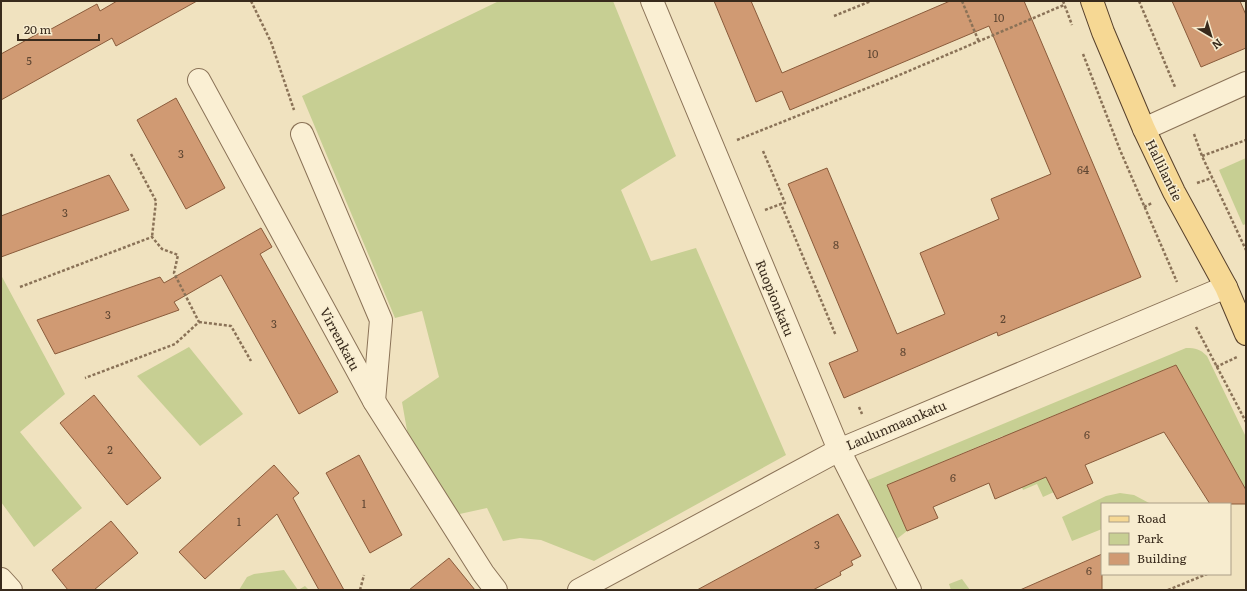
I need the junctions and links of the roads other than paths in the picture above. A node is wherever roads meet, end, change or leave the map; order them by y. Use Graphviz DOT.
graph roads {
  1 [pos="652,1"];
  2 [pos="1092,1"];
  3 [pos="200,80"];
  4 [pos="1246,83"];
  5 [pos="1144,129"];
  6 [pos="302,134"];
  7 [pos="1226,287"];
  8 [pos="1246,334"];
  9 [pos="374,401"];
  10 [pos="838,450"];
  11 [pos="1,579"];
  12 [pos="11,590"];
  13 [pos="496,590"];
  14 [pos="579,590"];
  15 [pos="910,590"];
  1 -- 10 [label="street, Ruopionkatu"];
  2 -- 5 [label="main road, Hallilantie"];
  3 -- 9 [label="street, Virrenkatu"];
  4 -- 5 [label="street"];
  5 -- 7 [label="main road, Hallilantie"];
  6 -- 9 [label="street"];
  7 -- 8 [label="main road, Hallilantie"];
  7 -- 10 [label="street, Laulunmaankatu"];
  9 -- 13 [label="street, Virrenkatu"];
  10 -- 14 [label="street, Laulunmaankatu"];
  10 -- 15 [label="street, Ruopionkatu"];
  11 -- 12 [label="street"];
}
